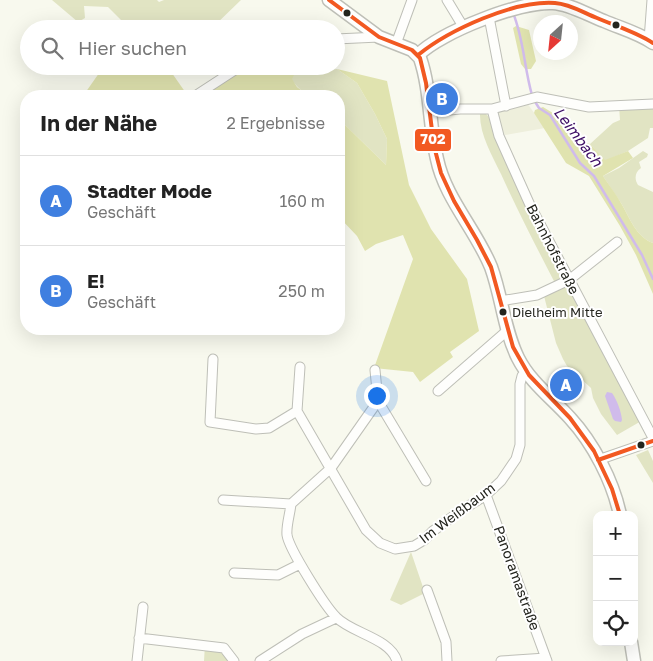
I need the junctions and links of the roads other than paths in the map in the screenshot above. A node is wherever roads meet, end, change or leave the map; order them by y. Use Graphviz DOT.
graph roads {
  1 [pos="329,0"];
  2 [pos="412,0"];
  3 [pos="447,0"];
  4 [pos="652,0"];
  5 [pos="569,4"];
  6 [pos="489,17"];
  7 [pos="464,28"];
  8 [pos="651,35"];
  9 [pos="378,37"];
  10 [pos="345,39"];
  11 [pos="396,44"];
  12 [pos="418,55"];
  13 [pos="227,75"];
  14 [pos="204,90"];
  15 [pos="653,104"];
  16 [pos="506,106"];
  17 [pos="492,109"];
  18 [pos="429,112"];
  19 [pos="618,242"];
  20 [pos="568,280"];
  21 [pos="500,301"];
  22 [pos="508,330"];
  23 [pos="213,360"];
  24 [pos="300,367"];
  25 [pos="375,370"];
  26 [pos="526,372"];
  27 [pos="438,391"];
  28 [pos="378,400"];
  29 [pos="297,411"];
  30 [pos="653,440"];
  31 [pos="598,460"];
  32 [pos="330,468"];
  33 [pos="426,481"];
  34 [pos="486,495"];
  35 [pos="223,500"];
  36 [pos="291,504"];
  37 [pos="619,511"];
  38 [pos="300,564"];
  39 [pos="234,573"];
  40 [pos="427,590"];
  41 [pos="143,607"];
  42 [pos="336,618"];
  43 [pos="139,638"];
  44 [pos="632,646"];
  45 [pos="546,659"];
  46 [pos="137,661"];
  47 [pos="234,661"];
  48 [pos="260,661"];
  49 [pos="397,661"];
  50 [pos="447,661"];
  51 [pos="502,661"];
  52 [pos="634,661"];
  1 -- 9 [label="main road"];
  2 -- 11 [label="street"];
  3 -- 7 [label="street"];
  4 -- 8 [label="street"];
  5 -- 6 [label="main road"];
  5 -- 8 [label="main road"];
  6 -- 7 [label="main road"];
  6 -- 16 [label="street"];
  7 -- 12 [label="main road"];
  9 -- 10 [label="street"];
  9 -- 11 [label="main road"];
  11 -- 12 [label="main road"];
  12 -- 18 [label="main road"];
  13 -- 14 [label="street"];
  15 -- 16 [label="street"];
  16 -- 17 [label="street"];
  17 -- 18 [label="street"];
  17 -- 20 [label="street, Bahnhofstraße"];
  18 -- 21 [label="main road"];
  19 -- 20 [label="street"];
  20 -- 21 [label="street"];
  20 -- 30 [label="street, Bahnhofstraße"];
  21 -- 22 [label="main road"];
  22 -- 26 [label="main road"];
  22 -- 27 [label="street"];
  23 -- 29 [label="street"];
  24 -- 29 [label="street"];
  25 -- 28 [label="street"];
  26 -- 31 [label="main road"];
  26 -- 34 [label="street, Im Weißbaum"];
  28 -- 32 [label="street"];
  28 -- 33 [label="street"];
  29 -- 32 [label="street, Im Weißbaum"];
  30 -- 31 [label="street"];
  31 -- 37 [label="main road"];
  32 -- 34 [label="street, Im Weißbaum"];
  32 -- 36 [label="street"];
  34 -- 45 [label="street, Panoramastraße"];
  35 -- 36 [label="street"];
  36 -- 38 [label="street"];
  38 -- 39 [label="street"];
  38 -- 42 [label="street"];
  40 -- 50 [label="street"];
  41 -- 43 [label="street"];
  42 -- 48 [label="street"];
  42 -- 49 [label="street"];
  43 -- 46 [label="street"];
  43 -- 47 [label="street"];
  44 -- 52 [label="main road"];
  45 -- 51 [label="street"];
}
